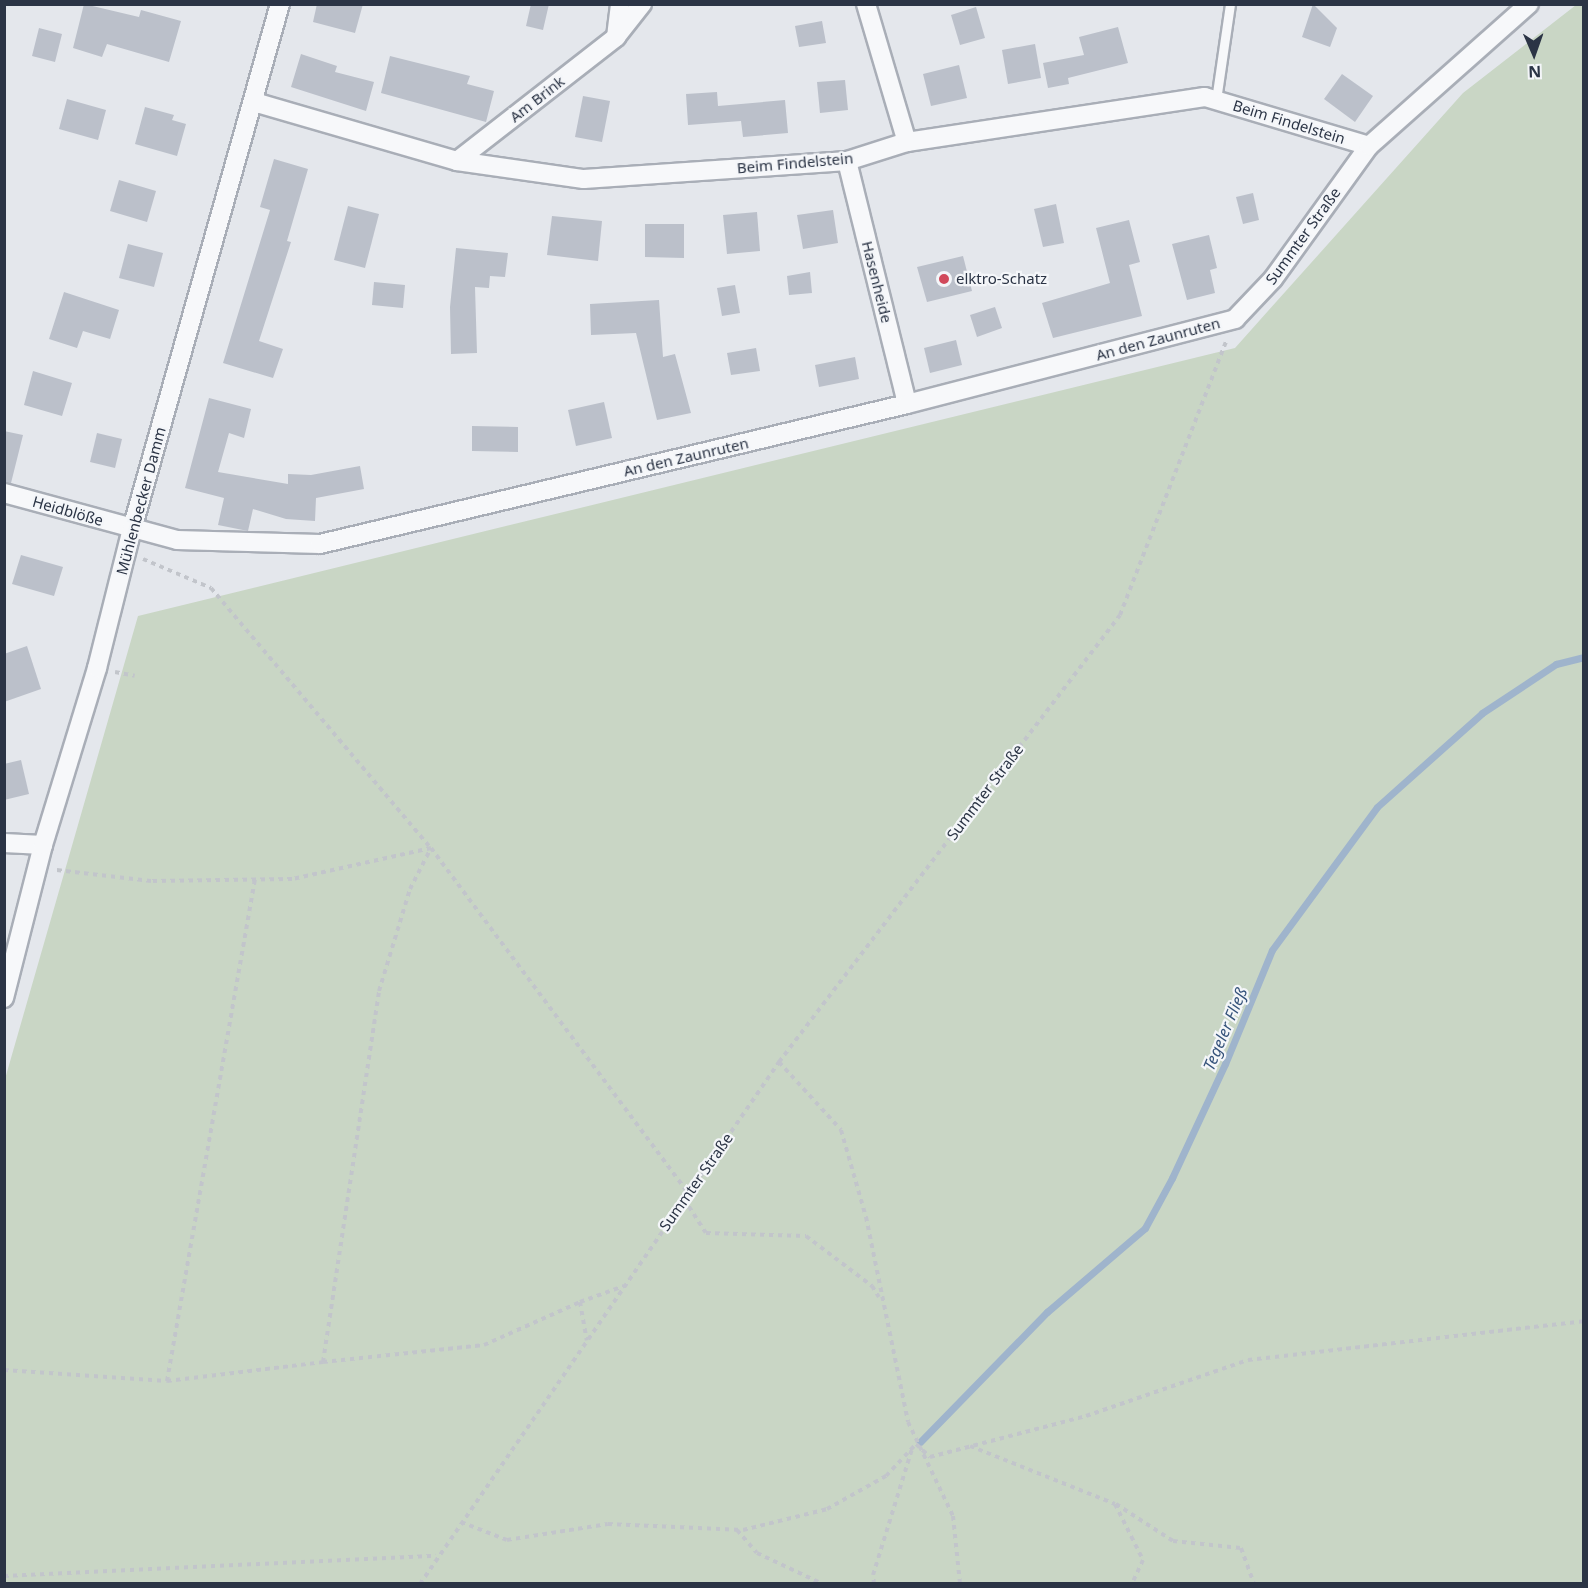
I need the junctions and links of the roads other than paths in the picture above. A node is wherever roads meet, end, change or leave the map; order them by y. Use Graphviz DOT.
graph roads {
  1 [pos="280,4"];
  2 [pos="620,4"];
  3 [pos="642,4"];
  4 [pos="867,4"];
  5 [pos="1230,4"];
  6 [pos="1526,5"];
  7 [pos="616,37"];
  8 [pos="1216,100"];
  9 [pos="254,102"];
  10 [pos="907,142"];
  11 [pos="1369,146"];
  12 [pos="457,161"];
  13 [pos="848,161"];
  14 [pos="1235,319"];
  15 [pos="907,404"];
  16 [pos="4,493"];
  17 [pos="132,529"];
  18 [pos="4,843"];
  19 [pos="43,844"];
  20 [pos="4,998"];
  1 -- 9 [label="street, Mühlenbecker Damm"];
  2 -- 7 [label="street"];
  3 -- 7 [label="street, Am Brink"];
  4 -- 10 [label="street"];
  5 -- 8 [label="lane"];
  6 -- 11 [label="street, Summter Straße"];
  7 -- 12 [label="street, Am Brink"];
  8 -- 10 [label="street, Beim Findelstein"];
  8 -- 11 [label="street, Beim Findelstein"];
  9 -- 12 [label="street, Beim Findelstein"];
  9 -- 17 [label="street, Mühlenbecker Damm"];
  10 -- 13 [label="street, Beim Findelstein"];
  11 -- 14 [label="street, Summter Straße"];
  12 -- 13 [label="street, Beim Findelstein"];
  13 -- 15 [label="street, Hasenheide"];
  14 -- 15 [label="street, An den Zaunruten"];
  15 -- 17 [label="street, An den Zaunruten"];
  16 -- 17 [label="street, Heidblöße"];
  17 -- 19 [label="street, Mühlenbecker Damm"];
  18 -- 19 [label="street"];
  19 -- 20 [label="street, Mühlenbecker Damm"];
}
